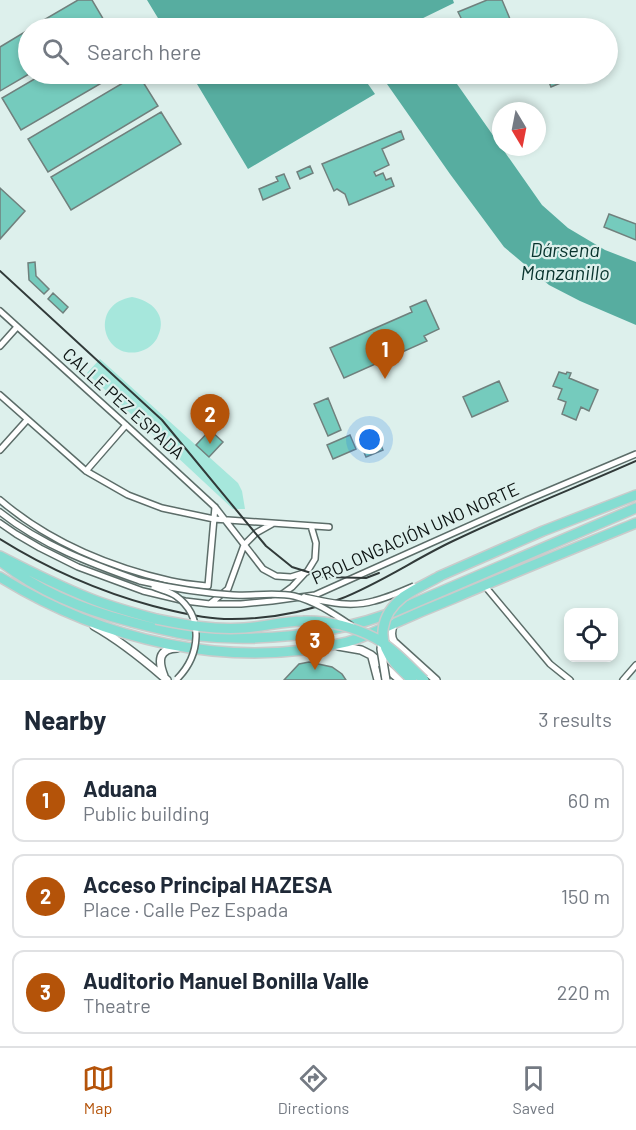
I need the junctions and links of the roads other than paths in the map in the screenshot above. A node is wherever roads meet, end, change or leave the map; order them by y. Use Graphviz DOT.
graph roads {
  1 [pos="0,311"];
  2 [pos="17,327"];
  3 [pos="0,346"];
  4 [pos="0,395"];
  5 [pos="27,420"];
  6 [pos="126,425"];
  7 [pos="0,450"];
  8 [pos="636,454"];
  9 [pos="86,471"];
  10 [pos="636,495"];
  11 [pos="0,500"];
  12 [pos="215,507"];
  13 [pos="636,508"];
  14 [pos="0,512"];
  15 [pos="214,519"];
  16 [pos="225,520"];
  17 [pos="0,523"];
  18 [pos="274,523"];
  19 [pos="636,523"];
  20 [pos="311,526"];
  21 [pos="329,526"];
  22 [pos="244,546"];
  23 [pos="0,556"];
  24 [pos="0,561"];
  25 [pos="307,572"];
  26 [pos="440,576"];
  27 [pos="0,577"];
  28 [pos="140,581"];
  29 [pos="484,585"];
  30 [pos="292,596"];
  31 [pos="272,602"];
  32 [pos="210,604"];
  33 [pos="78,617"];
  34 [pos="394,623"];
  35 [pos="361,632"];
  36 [pos="382,633"];
  37 [pos="330,646"];
  38 [pos="189,648"];
  39 [pos="371,655"];
  40 [pos="414,660"];
  41 [pos="636,665"];
  42 [pos="424,669"];
  43 [pos="164,679"];
  44 [pos="397,679"];
  45 [pos="175,680"];
  46 [pos="378,680"];
  47 [pos="386,680"];
  48 [pos="413,680"];
  49 [pos="424,680"];
  50 [pos="436,680"];
  51 [pos="570,680"];
  52 [pos="623,680"];
  1 -- 2 [label="street, CALLE PEZ ESPADA"];
  2 -- 3 [label="street"];
  2 -- 6 [label="street, CALLE PEZ ESPADA"];
  4 -- 5 [label="street"];
  5 -- 7 [label="street"];
  5 -- 9 [label="street"];
  6 -- 9 [label="street"];
  6 -- 12 [label="street, CALLE PEZ ESPADA"];
  8 -- 31 [label="street, PROLONGACIÓN UNO NORTE"];
  9 -- 15 [label="street"];
  10 -- 26 [label="main road"];
  11 -- 15 [label="street"];
  12 -- 15 [label="street"];
  12 -- 16 [label="street, CALLE PEZ ESPADA"];
  13 -- 24 [label="main road"];
  14 -- 28 [label="street"];
  15 -- 16 [label="street"];
  16 -- 18 [label="street"];
  16 -- 22 [label="street, CALLE PEZ ESPADA"];
  17 -- 32 [label="street, PROLONGACIÓN UNO NORTE"];
  18 -- 20 [label="street"];
  18 -- 22 [label="street"];
  19 -- 29 [label="main road"];
  20 -- 21 [label="street"];
  20 -- 25 [label="street"];
  22 -- 25 [label="street"];
  22 -- 32 [label="street"];
  23 -- 35 [label="main road, bridge"];
  25 -- 31 [label="street"];
  26 -- 30 [label="street, bridge"];
  26 -- 36 [label="main road, bridge"];
  27 -- 33 [label="main road"];
  28 -- 30 [label="street, bridge"];
  28 -- 45 [label="street, bridge"];
  29 -- 34 [label="main road"];
  29 -- 51 [label="street"];
  30 -- 35 [label="street, bridge"];
  31 -- 32 [label="street, PROLONGACIÓN UNO NORTE"];
  33 -- 38 [label="main road"];
  33 -- 43 [label="street"];
  34 -- 37 [label="main road"];
  34 -- 40 [label="street"];
  35 -- 49 [label="main road, bridge"];
  36 -- 47 [label="street, bridge"];
  36 -- 48 [label="main road, bridge"];
  37 -- 38 [label="main road"];
  37 -- 39 [label="street"];
  38 -- 43 [label="street"];
  39 -- 44 [label="street"];
  39 -- 46 [label="street"];
  40 -- 42 [label="street"];
  40 -- 44 [label="street"];
  41 -- 52 [label="street"];
  42 -- 48 [label="street"];
  42 -- 50 [label="street"];
}
